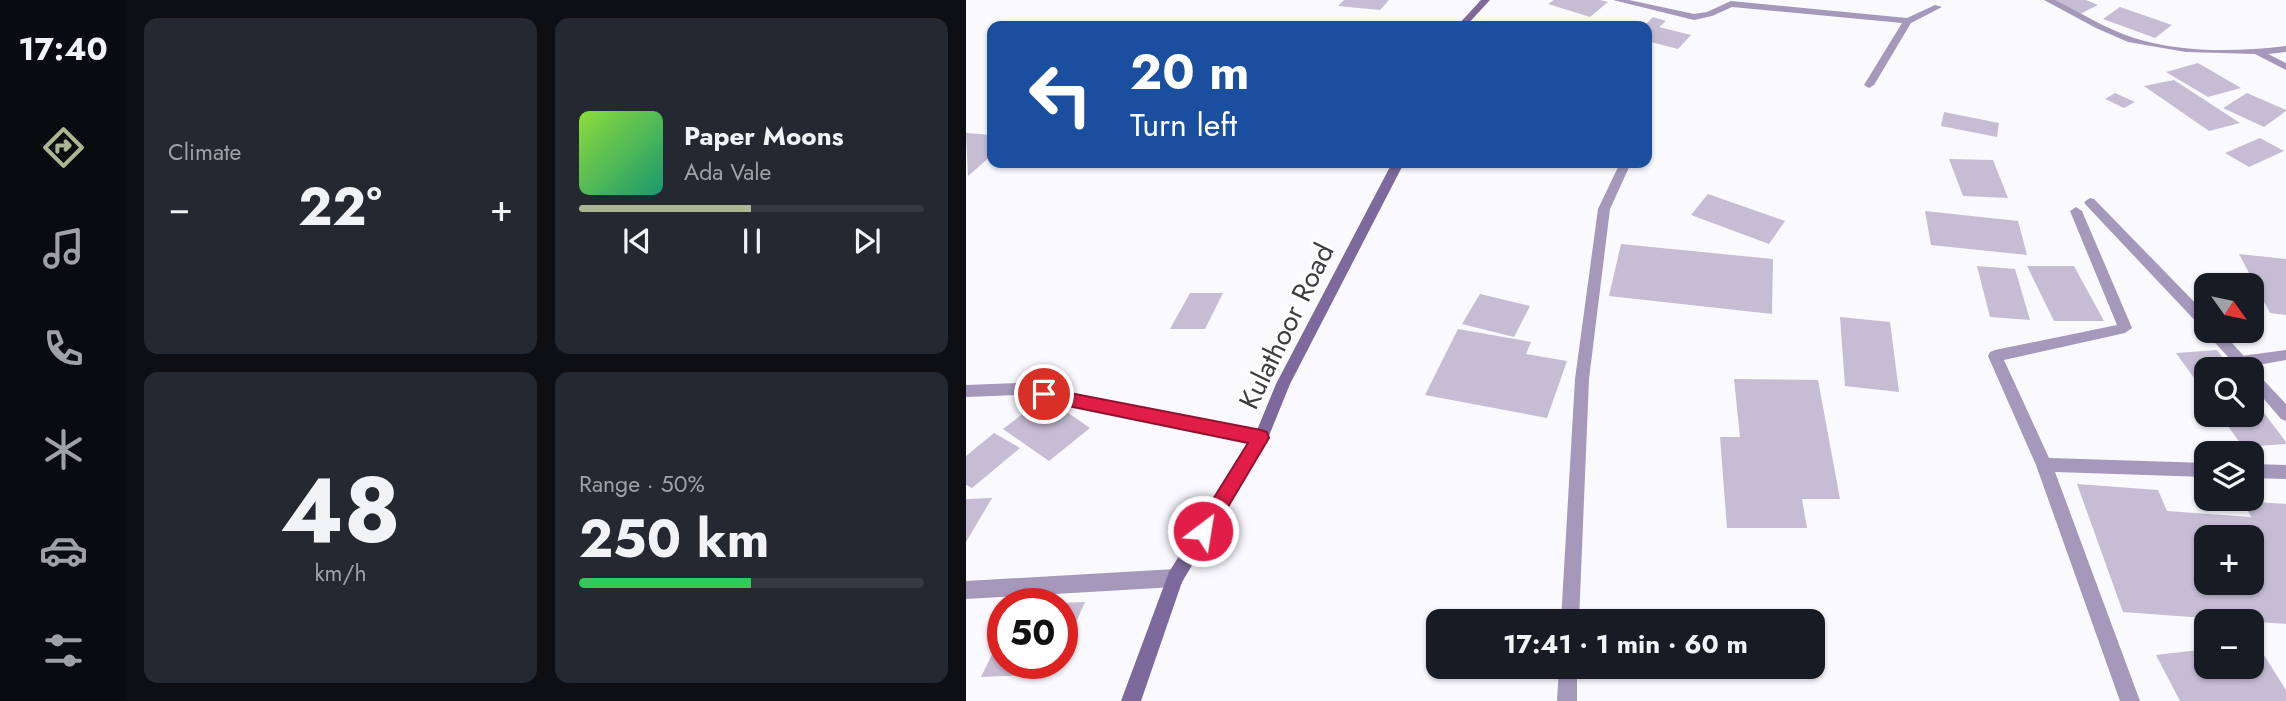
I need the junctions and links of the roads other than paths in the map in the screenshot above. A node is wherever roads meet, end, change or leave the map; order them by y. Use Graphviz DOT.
graph roads {
  1 [pos="1486,0"];
  2 [pos="1617,0"];
  3 [pos="2048,0"];
  4 [pos="1938,7"];
  5 [pos="1466,21"];
  6 [pos="1908,21"];
  7 [pos="2286,49"];
  8 [pos="2256,51"];
  9 [pos="2286,67"];
  10 [pos="1868,85"];
  11 [pos="1395,168"];
  12 [pos="1623,168"];
  13 [pos="2090,202"];
  14 [pos="2076,211"];
  15 [pos="2194,310"];
  16 [pos="2224,343"];
  17 [pos="2286,355"];
  18 [pos="2236,357"];
  19 [pos="2264,361"];
  20 [pos="2264,389"];
  21 [pos="966,391"];
  22 [pos="2286,415"];
  23 [pos="1261,438"];
  24 [pos="2044,465"];
  25 [pos="2194,470"];
  26 [pos="2264,471"];
  27 [pos="2286,472"];
  28 [pos="1175,578"];
  29 [pos="966,590"];
  30 [pos="1571,609"];
  31 [pos="1568,679"];
  32 [pos="1131,701"];
  33 [pos="1567,701"];
  34 [pos="2130,701"];
  1 -- 5 [label="main road"];
  2 -- 6 [label="street"];
  3 -- 8 [label="street"];
  4 -- 6 [label="street"];
  6 -- 10 [label="street"];
  7 -- 8 [label="street"];
  8 -- 9 [label="street"];
  11 -- 23 [label="main road, Kulathoor Road"];
  12 -- 30 [label="street"];
  13 -- 15 [label="street"];
  14 -- 24 [label="street"];
  16 -- 18 [label="street"];
  17 -- 19 [label="street"];
  20 -- 22 [label="street"];
  21 -- 23 [label="street"];
  23 -- 28 [label="main road, Kulathoor Road"];
  24 -- 25 [label="street"];
  24 -- 34 [label="street"];
  26 -- 27 [label="street"];
  28 -- 29 [label="street"];
  28 -- 32 [label="main road, Kulathoor Road"];
  31 -- 33 [label="street"];
}
